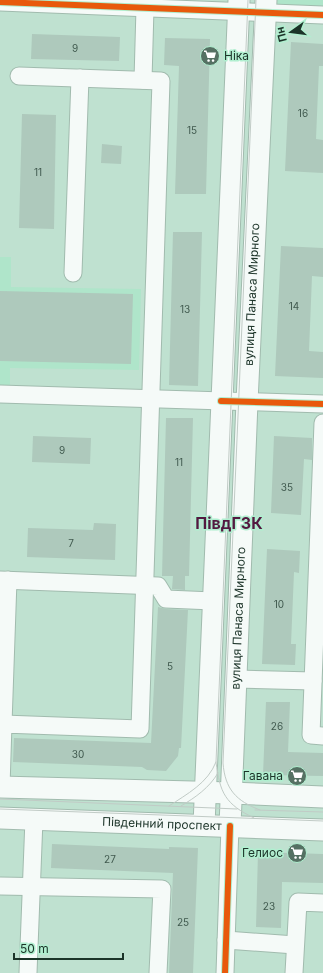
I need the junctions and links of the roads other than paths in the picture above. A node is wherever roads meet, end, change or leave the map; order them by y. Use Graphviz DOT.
graph roads {
  1 [pos="21,1"];
  2 [pos="0,2"];
  3 [pos="165,5"];
  4 [pos="238,6"];
  5 [pos="266,6"];
  6 [pos="145,8"];
  7 [pos="323,15"];
  8 [pos="19,76"];
  9 [pos="80,78"];
  10 [pos="142,80"];
  11 [pos="73,273"];
  12 [pos="0,394"];
  13 [pos="151,399"];
  14 [pos="221,401"];
  15 [pos="247,402"];
  16 [pos="323,404"];
  17 [pos="323,423"];
  18 [pos="322,486"];
  19 [pos="4,580"];
  20 [pos="145,585"];
  21 [pos="213,601"];
  22 [pos="236,679"];
  23 [pos="313,681"];
  24 [pos="3,724"];
  25 [pos="323,736"];
  26 [pos="0,787"];
  27 [pos="204,793"];
  28 [pos="231,793"];
  29 [pos="323,797"];
  30 [pos="0,818"];
  31 [pos="34,819"];
  32 [pos="204,825"];
  33 [pos="230,826"];
  34 [pos="323,830"];
  35 [pos="0,886"];
  36 [pos="31,886"];
  37 [pos="323,903"];
  38 [pos="226,940"];
  39 [pos="296,945"];
  40 [pos="28,973"];
  41 [pos="158,973"];
  42 [pos="225,973"];
  43 [pos="294,973"];
  1 -- 2 [label="street"];
  1 -- 6 [label="street"];
  3 -- 4 [label="street"];
  3 -- 6 [label="street"];
  4 -- 5 [label="street"];
  4 -- 14 [label="main road"];
  5 -- 7 [label="street"];
  5 -- 15 [label="main road, вулиця Панаса Мирного"];
  6 -- 10 [label="street"];
  8 -- 9 [label="street"];
  9 -- 10 [label="street"];
  9 -- 11 [label="street"];
  10 -- 13 [label="street"];
  12 -- 13 [label="street"];
  13 -- 14 [label="street"];
  13 -- 20 [label="street"];
  14 -- 15 [label="street"];
  14 -- 21 [label="main road"];
  15 -- 16 [label="street"];
  15 -- 22 [label="main road, вулиця Панаса Мирного"];
  17 -- 18 [label="street"];
  18 -- 23 [label="street"];
  19 -- 20 [label="street"];
  19 -- 24 [label="street"];
  20 -- 21 [label="street"];
  20 -- 24 [label="street"];
  21 -- 27 [label="main road"];
  22 -- 23 [label="street"];
  22 -- 28 [label="main road, вулиця Панаса Мирного"];
  23 -- 25 [label="street"];
  24 -- 26 [label="street"];
  26 -- 27 [label="main road"];
  27 -- 28 [label="main road"];
  27 -- 32 [label="main road"];
  28 -- 29 [label="main road"];
  28 -- 33 [label="main road, вулиця Панаса Мирного"];
  30 -- 31 [label="main road, Південний проспект"];
  31 -- 32 [label="main road, Південний проспект"];
  31 -- 36 [label="street"];
  32 -- 33 [label="main road, Південний проспект"];
  33 -- 34 [label="main road, Південний проспект"];
  33 -- 38 [label="street, вулиця Панаса Мирного"];
  35 -- 36 [label="street"];
  36 -- 40 [label="street"];
  36 -- 41 [label="street"];
  37 -- 39 [label="street"];
  38 -- 39 [label="street"];
  38 -- 42 [label="street, вулиця Панаса Мирного"];
  39 -- 43 [label="street"];
}
